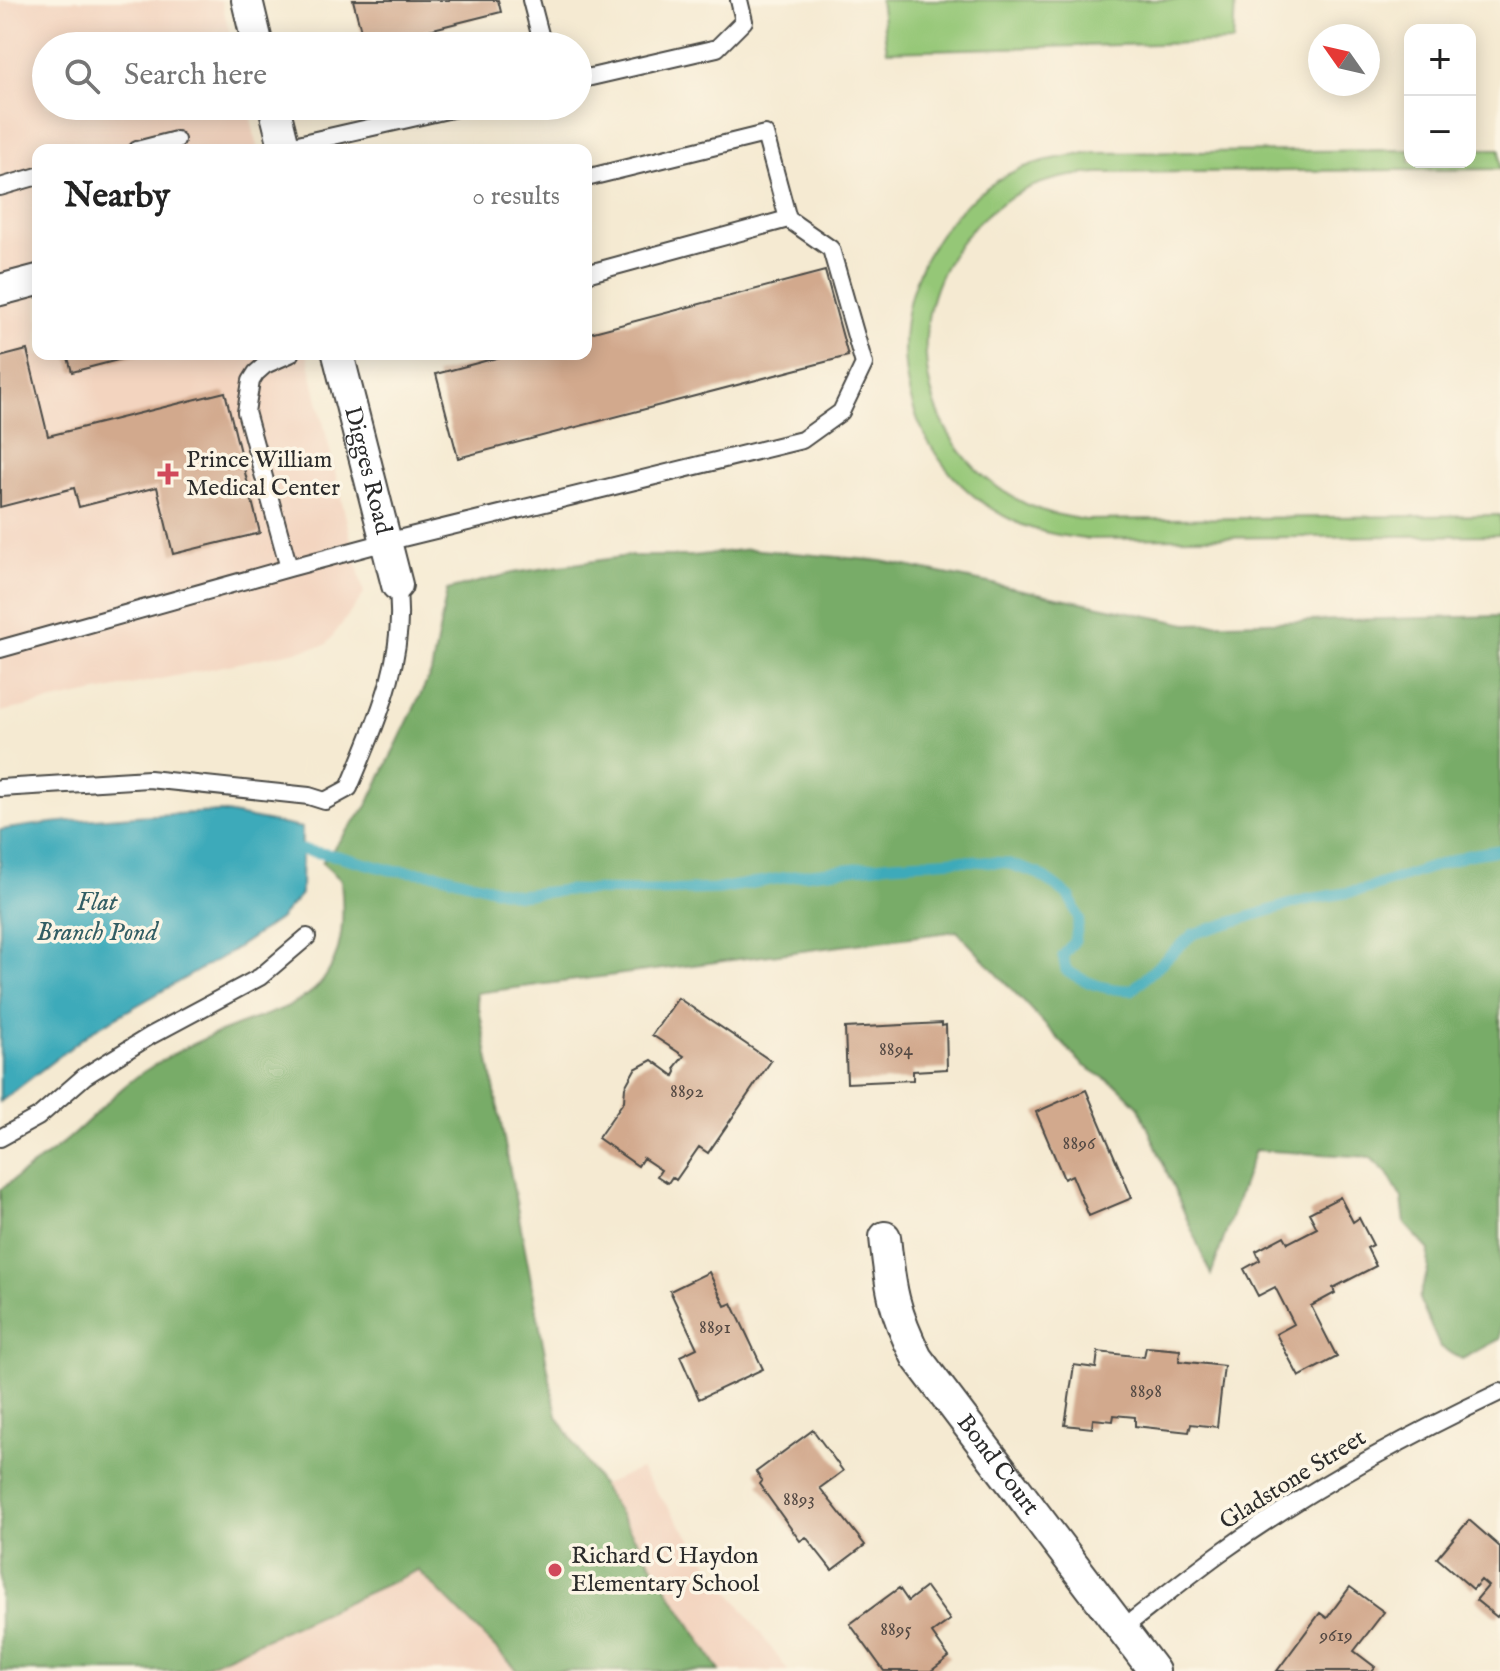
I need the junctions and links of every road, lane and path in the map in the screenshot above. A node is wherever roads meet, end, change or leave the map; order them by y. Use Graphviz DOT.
graph roads {
  1 [pos="247,0"];
  2 [pos="531,0"];
  3 [pos="739,0"];
  4 [pos="255,32"];
  5 [pos="539,32"];
  6 [pos="592,77"];
  7 [pos="278,120"];
  8 [pos="406,120"];
  9 [pos="176,140"];
  10 [pos="160,144"];
  11 [pos="284,144"];
  12 [pos="306,144"];
  13 [pos="592,177"];
  14 [pos="32,178"];
  15 [pos="0,187"];
  16 [pos="788,219"];
  17 [pos="592,272"];
  18 [pos="32,282"];
  19 [pos="0,290"];
  20 [pos="276,360"];
  21 [pos="340,360"];
  22 [pos="386,542"];
  23 [pos="289,568"];
  24 [pos="397,585"];
  25 [pos="0,649"];
  26 [pos="0,788"];
  27 [pos="307,937"];
  28 [pos="0,1138"];
  29 [pos="885,1237"];
  30 [pos="1500,1392"];
  31 [pos="1123,1628"];
  32 [pos="1154,1671"];
  1 -- 4 [label="street"];
  2 -- 5 [label="lane"];
  3 -- 6 [label="lane"];
  7 -- 11 [label="street"];
  8 -- 12 [label="lane"];
  9 -- 10 [label="lane"];
  13 -- 16 [label="lane"];
  14 -- 15 [label="lane"];
  16 -- 17 [label="lane"];
  16 -- 22 [label="lane"];
  18 -- 19 [label="street"];
  20 -- 23 [label="lane"];
  21 -- 22 [label="street, Digges Road"];
  22 -- 23 [label="lane"];
  22 -- 24 [label="street, Digges Road"];
  23 -- 25 [label="lane"];
  24 -- 26 [label="lane"];
  27 -- 28 [label="lane"];
  29 -- 31 [label="street, Bond Court"];
  30 -- 31 [label="lane, Gladstone Street"];
  31 -- 32 [label="street, Bond Court"];
}
